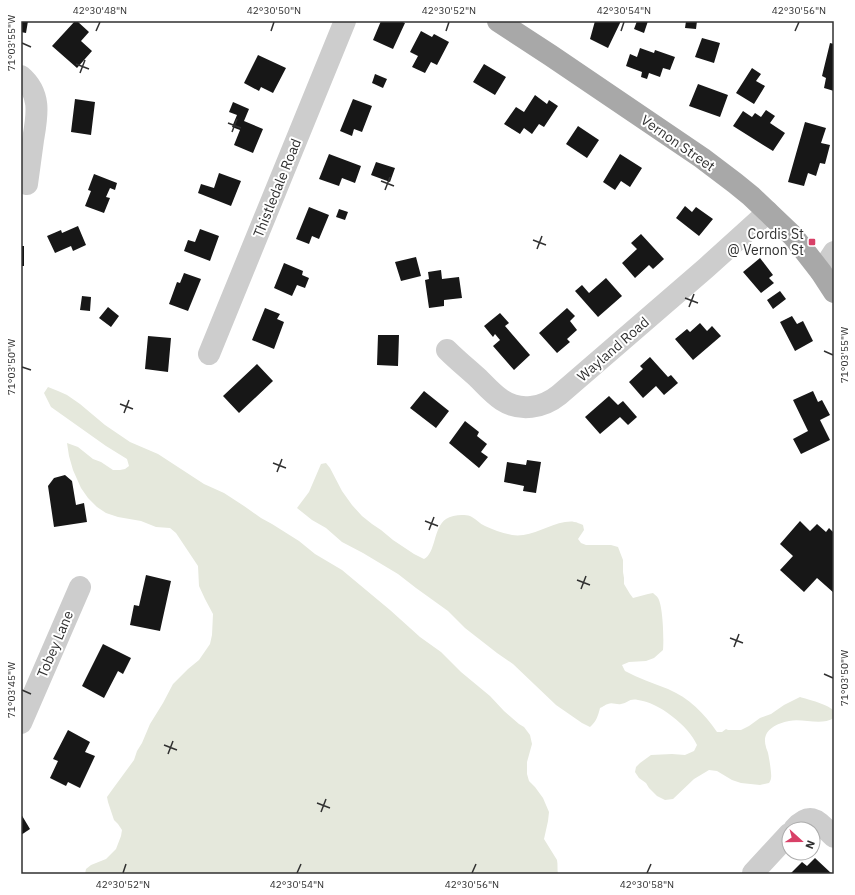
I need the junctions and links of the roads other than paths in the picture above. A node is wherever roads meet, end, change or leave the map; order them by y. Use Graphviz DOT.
graph roads {
  1 [pos="345,21"];
  2 [pos="498,21"];
  3 [pos="21,76"];
  4 [pos="27,184"];
  5 [pos="768,212"];
  6 [pos="834,252"];
  7 [pos="821,272"];
  8 [pos="834,292"];
  9 [pos="447,350"];
  10 [pos="209,354"];
  11 [pos="80,587"];
  12 [pos="21,723"];
  13 [pos="803,821"];
  14 [pos="817,821"];
  15 [pos="821,825"];
  16 [pos="834,837"];
  17 [pos="781,843"];
  18 [pos="753,873"];
  1 -- 10 [label="street, Thistledale Road"];
  2 -- 5 [label="main road, Vernon Street"];
  3 -- 4 [label="street"];
  5 -- 7 [label="main road, Vernon Street"];
  5 -- 9 [label="street, Wayland Road"];
  6 -- 7 [label="street"];
  7 -- 8 [label="main road, Vernon Street"];
  11 -- 12 [label="street, Tobey Lane"];
  13 -- 14 [label="street"];
  15 -- 16 [label="street"];
  17 -- 18 [label="street"];
}
